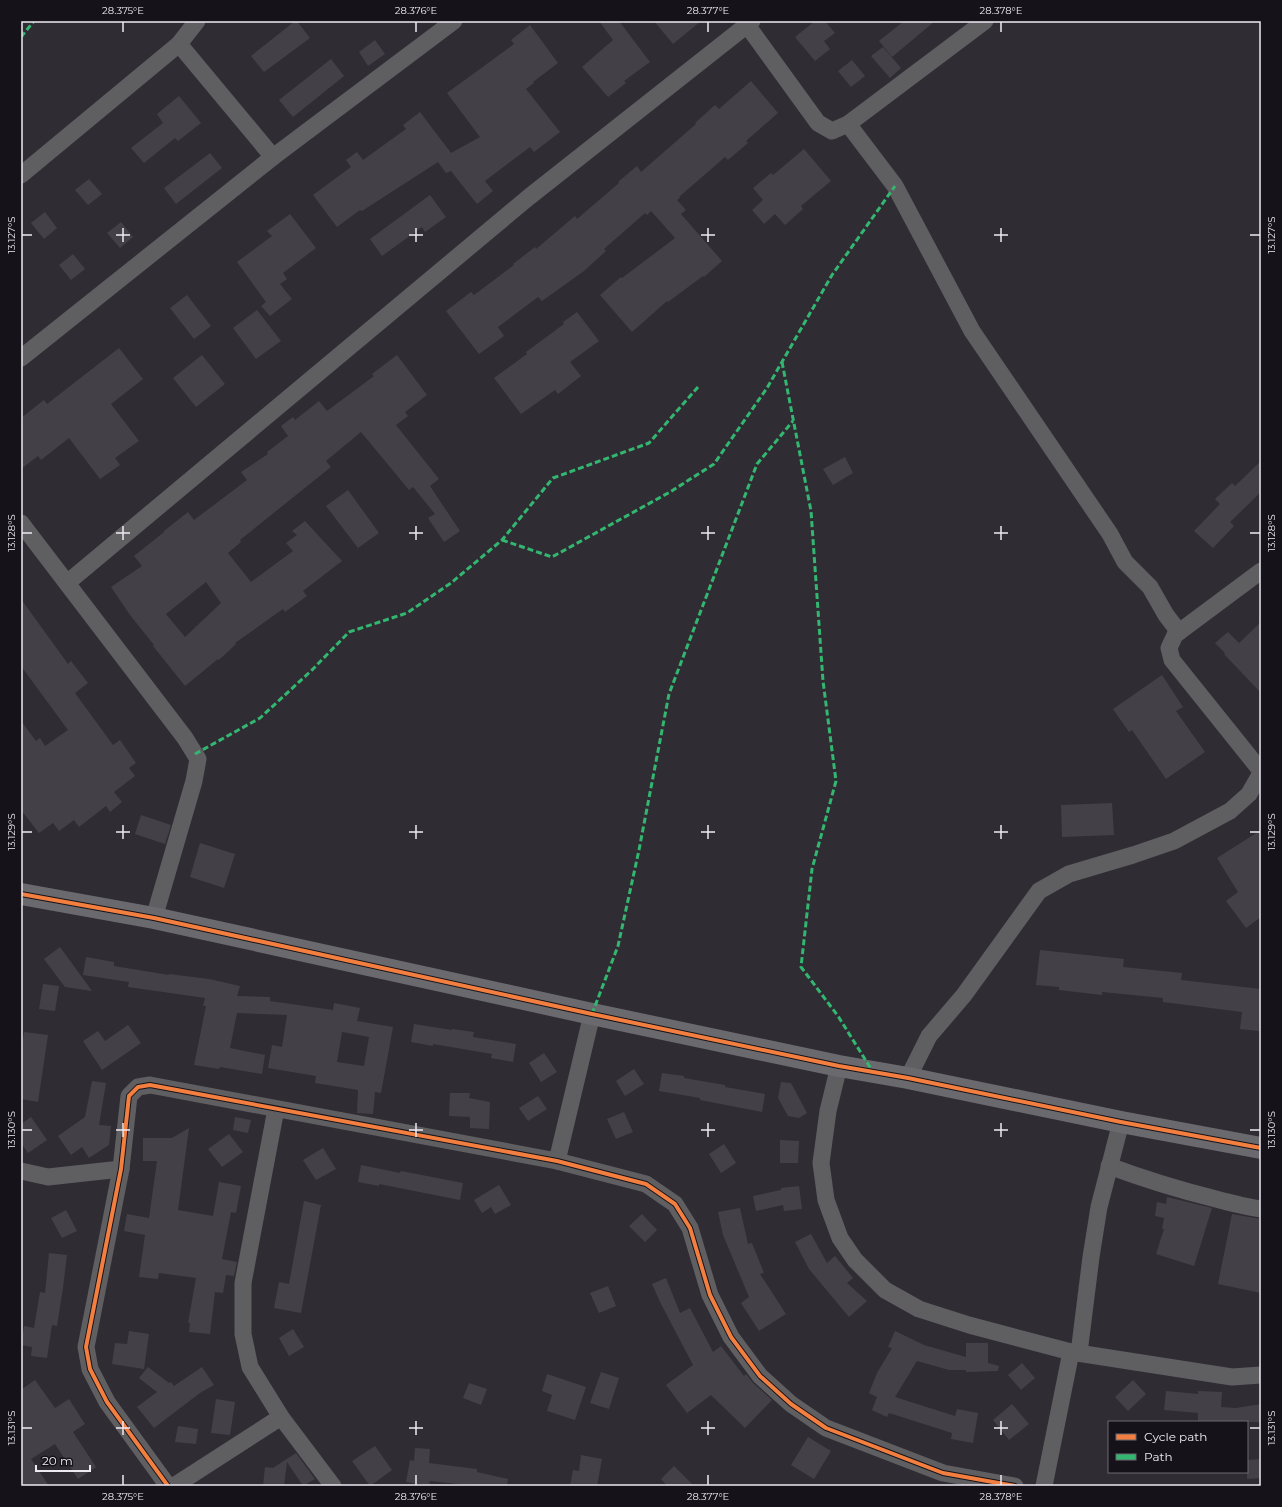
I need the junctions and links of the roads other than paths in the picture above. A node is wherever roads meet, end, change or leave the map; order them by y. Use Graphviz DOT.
graph roads {
  1 [pos="197,21"];
  2 [pos="454,21"];
  3 [pos="985,21"];
  4 [pos="750,23"];
  5 [pos="179,44"];
  6 [pos="848,124"];
  7 [pos="273,157"];
  8 [pos="21,175"];
  9 [pos="21,358"];
  10 [pos="21,524"];
  11 [pos="1261,571"];
  12 [pos="67,583"];
  13 [pos="1179,632"];
  14 [pos="1261,772"];
  15 [pos="21,894"];
  16 [pos="154,918"];
  17 [pos="592,1014"];
  18 [pos="839,1066"];
  19 [pos="908,1078"];
  20 [pos="276,1109"];
  21 [pos="1121,1122"];
  22 [pos="1261,1148"];
  23 [pos="557,1161"];
  24 [pos="1109,1166"];
  25 [pos="121,1169"];
  26 [pos="21,1172"];
  27 [pos="1261,1209"];
  28 [pos="1075,1353"];
  29 [pos="1261,1375"];
  30 [pos="281,1416"];
  31 [pos="941,1479"];
  32 [pos="168,1486"];
  33 [pos="174,1486"];
  34 [pos="333,1486"];
  35 [pos="1015,1486"];
  36 [pos="1044,1486"];
  1 -- 5 [label="street"];
  2 -- 7 [label="street"];
  3 -- 6 [label="street"];
  4 -- 6 [label="street"];
  4 -- 12 [label="street"];
  5 -- 7 [label="street"];
  5 -- 8 [label="street"];
  6 -- 13 [label="street"];
  7 -- 9 [label="street"];
  10 -- 12 [label="street"];
  11 -- 13 [label="street"];
  12 -- 16 [label="street"];
  13 -- 14 [label="street"];
  14 -- 19 [label="street"];
  15 -- 16 [label="street"];
  16 -- 17 [label="street"];
  17 -- 18 [label="street"];
  17 -- 23 [label="street"];
  18 -- 19 [label="street"];
  18 -- 28 [label="street"];
  19 -- 21 [label="street"];
  20 -- 23 [label="street"];
  20 -- 25 [label="street"];
  20 -- 30 [label="street"];
  21 -- 22 [label="street"];
  21 -- 24 [label="street"];
  23 -- 31 [label="street"];
  24 -- 27 [label="street"];
  24 -- 28 [label="street"];
  25 -- 26 [label="street"];
  25 -- 32 [label="street"];
  28 -- 29 [label="street"];
  28 -- 36 [label="street"];
  30 -- 33 [label="street"];
  30 -- 34 [label="street"];
  31 -- 35 [label="street"];
}
